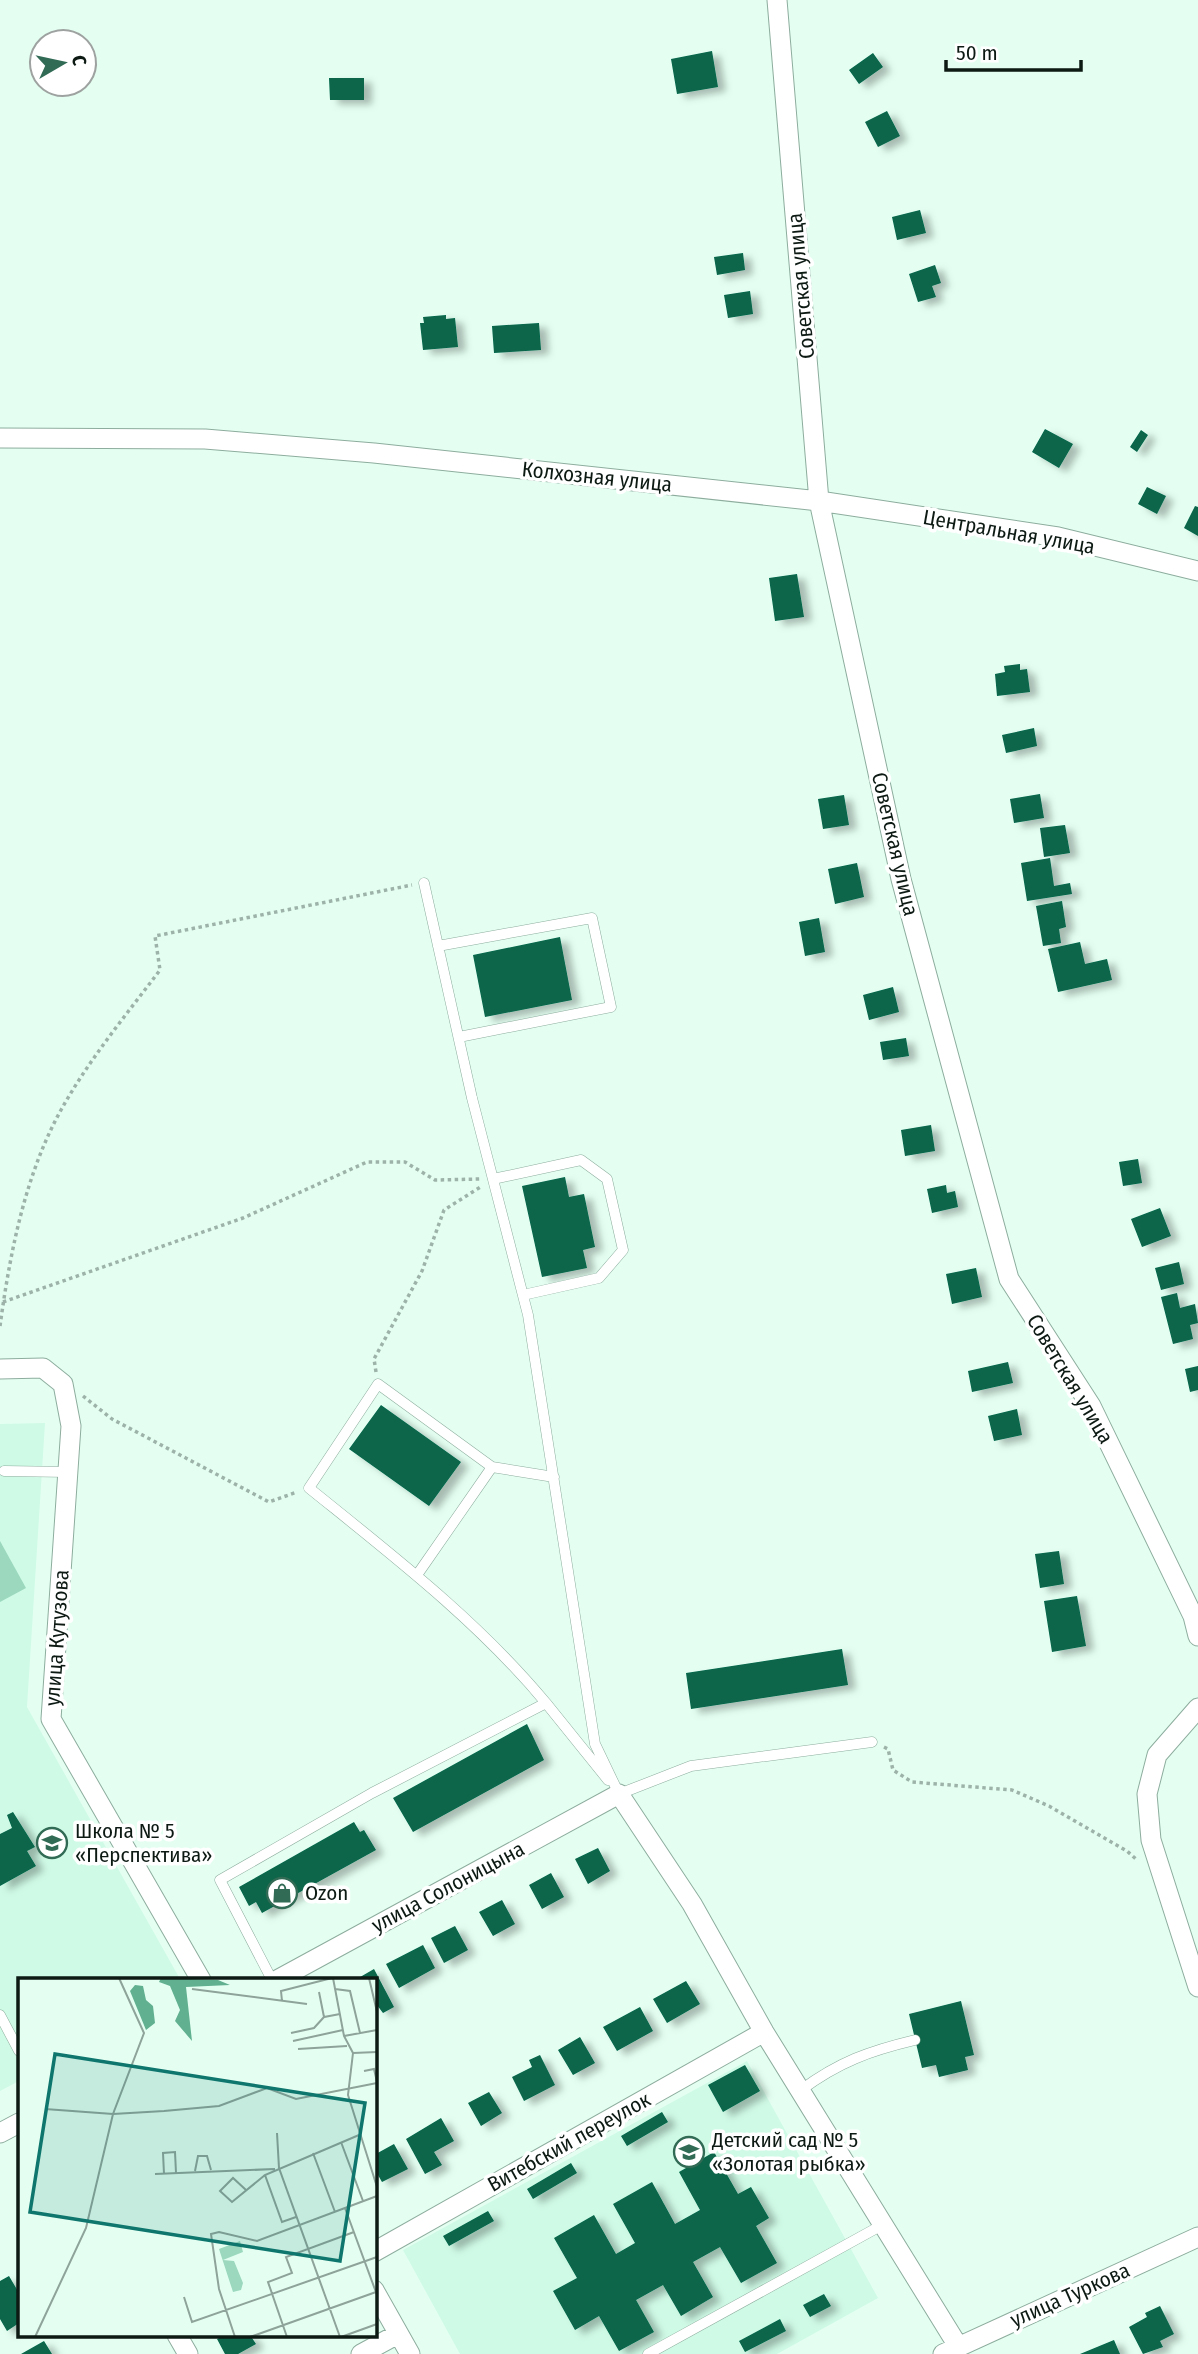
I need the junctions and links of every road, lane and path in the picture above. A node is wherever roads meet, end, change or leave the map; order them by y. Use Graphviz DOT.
graph roads {
  1 [pos="777,0"];
  2 [pos="0,438"];
  3 [pos="819,502"];
  4 [pos="1198,571"];
  5 [pos="424,883"];
  6 [pos="438,946"];
  7 [pos="458,1037"];
  8 [pos="493,1179"];
  9 [pos="523,1295"];
  10 [pos="3,1302"];
  11 [pos="0,1326"];
  12 [pos="0,1369"];
  13 [pos="62,1384"];
  14 [pos="378,1384"];
  15 [pos="492,1466"];
  16 [pos="4,1471"];
  17 [pos="68,1472"];
  18 [pos="554,1477"];
  19 [pos="309,1488"];
  20 [pos="417,1575"];
  21 [pos="1198,1636"];
  22 [pos="545,1703"];
  23 [pos="1198,1708"];
  24 [pos="872,1742"];
  25 [pos="619,1794"];
  26 [pos="1165,1885"];
  27 [pos="200,1978"];
  28 [pos="273,1978"];
  29 [pos="276,1978"];
  30 [pos="1198,1987"];
  31 [pos="0,2015"];
  32 [pos="764,2032"];
  33 [pos="915,2040"];
  34 [pos="18,2049"];
  35 [pos="801,2090"];
  36 [pos="18,2124"];
  37 [pos="0,2133"];
  38 [pos="884,2224"];
  39 [pos="1198,2237"];
  40 [pos="376,2251"];
  41 [pos="376,2294"];
  42 [pos="398,2334"];
  43 [pos="178,2336"];
  44 [pos="950,2350"];
  45 [pos="188,2354"];
  46 [pos="361,2354"];
  47 [pos="410,2354"];
  48 [pos="648,2354"];
  1 -- 3 [label="street, Советская улица"];
  2 -- 3 [label="street, Колхозная улица"];
  3 -- 4 [label="street, Центральная улица"];
  3 -- 21 [label="street, Советская улица"];
  5 -- 6 [label="lane"];
  5 -- 10 [label="path"];
  6 -- 7 [label="lane"];
  6 -- 7 [label="lane"];
  7 -- 8 [label="lane"];
  8 -- 9 [label="lane"];
  8 -- 9 [label="lane"];
  8 -- 10 [label="path"];
  8 -- 14 [label="path"];
  9 -- 18 [label="lane"];
  10 -- 11 [label="path"];
  12 -- 13 [label="street"];
  13 -- 17 [label="street, улица Кутузова"];
  13 -- 19 [label="path"];
  14 -- 15 [label="lane"];
  14 -- 19 [label="lane"];
  15 -- 18 [label="lane"];
  15 -- 20 [label="lane"];
  16 -- 17 [label="lane"];
  17 -- 27 [label="street, улица Кутузова"];
  18 -- 25 [label="lane"];
  19 -- 20 [label="lane"];
  20 -- 22 [label="lane"];
  22 -- 25 [label="lane"];
  22 -- 28 [label="lane"];
  23 -- 26 [label="street"];
  24 -- 25 [label="lane"];
  24 -- 26 [label="path"];
  25 -- 29 [label="street, улица Солоницына"];
  25 -- 32 [label="street"];
  26 -- 30 [label="street"];
  31 -- 34 [label="lane"];
  32 -- 35 [label="street"];
  32 -- 40 [label="street, Витебский переулок"];
  33 -- 35 [label="lane"];
  35 -- 38 [label="street"];
  36 -- 37 [label="street"];
  38 -- 44 [label="street"];
  38 -- 48 [label="lane"];
  39 -- 44 [label="street, улица Туркова"];
  41 -- 42 [label="street"];
  42 -- 46 [label="street"];
  42 -- 47 [label="street"];
  43 -- 45 [label="street"];
}
